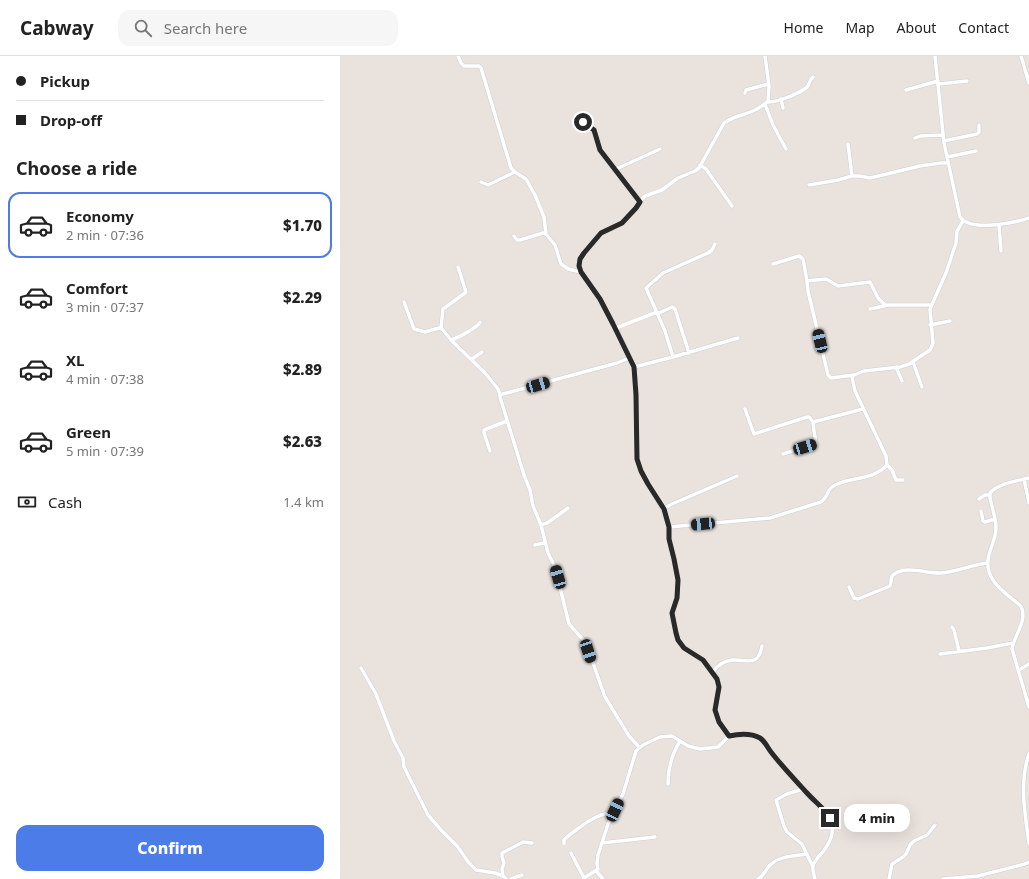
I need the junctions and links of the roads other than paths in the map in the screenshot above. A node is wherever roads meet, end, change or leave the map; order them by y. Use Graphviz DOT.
graph roads {
  1 [pos="458,56"];
  2 [pos="765,56"];
  3 [pos="935,56"];
  4 [pos="1021,56"];
  5 [pos="813,78"];
  6 [pos="968,81"];
  7 [pos="938,83"];
  8 [pos="1029,83"];
  9 [pos="768,84"];
  10 [pos="906,90"];
  11 [pos="745,93"];
  12 [pos="781,99"];
  13 [pos="766,103"];
  14 [pos="783,108"];
  15 [pos="583,122"];
  16 [pos="979,125"];
  17 [pos="943,135"];
  18 [pos="915,138"];
  19 [pos="944,141"];
  20 [pos="848,144"];
  21 [pos="660,149"];
  22 [pos="786,149"];
  23 [pos="976,151"];
  24 [pos="947,157"];
  25 [pos="948,163"];
  26 [pos="700,166"];
  27 [pos="614,170"];
  28 [pos="515,172"];
  29 [pos="852,176"];
  30 [pos="481,182"];
  31 [pos="809,185"];
  32 [pos="640,202"];
  33 [pos="732,206"];
  34 [pos="1029,218"];
  35 [pos="963,221"];
  36 [pos="999,224"];
  37 [pos="546,234"];
  38 [pos="514,236"];
  39 [pos="715,244"];
  40 [pos="1001,251"];
  41 [pos="773,264"];
  42 [pos="458,267"];
  43 [pos="581,272"];
  44 [pos="807,281"];
  45 [pos="404,302"];
  46 [pos="889,305"];
  47 [pos="931,305"];
  48 [pos="870,309"];
  49 [pos="657,313"];
  50 [pos="950,321"];
  51 [pos="480,322"];
  52 [pos="930,325"];
  53 [pos="441,328"];
  54 [pos="616,328"];
  55 [pos="738,338"];
  56 [pos="451,340"];
  57 [pos="482,352"];
  58 [pos="688,353"];
  59 [pos="629,358"];
  60 [pos="673,358"];
  61 [pos="472,359"];
  62 [pos="913,362"];
  63 [pos="634,367"];
  64 [pos="896,367"];
  65 [pos="854,375"];
  66 [pos="902,381"];
  67 [pos="922,388"];
  68 [pos="500,395"];
  69 [pos="745,409"];
  70 [pos="863,409"];
  71 [pos="507,421"];
  72 [pos="813,422"];
  73 [pos="490,452"];
  74 [pos="783,454"];
  75 [pos="887,465"];
  76 [pos="737,476"];
  77 [pos="1029,478"];
  78 [pos="1024,479"];
  79 [pos="903,480"];
  80 [pos="990,495"];
  81 [pos="979,498"];
  82 [pos="1029,503"];
  83 [pos="568,508"];
  84 [pos="664,509"];
  85 [pos="981,511"];
  86 [pos="995,519"];
  87 [pos="541,525"];
  88 [pos="669,527"];
  89 [pos="544,543"];
  90 [pos="535,545"];
  91 [pos="987,563"];
  92 [pos="849,587"];
  93 [pos="952,627"];
  94 [pos="1013,643"];
  95 [pos="762,646"];
  96 [pos="958,651"];
  97 [pos="940,654"];
  98 [pos="1029,664"];
  99 [pos="361,668"];
  100 [pos="1019,670"];
  101 [pos="713,672"];
  102 [pos="1029,707"];
  103 [pos="729,736"];
  104 [pos="680,741"];
  105 [pos="639,747"];
  106 [pos="1029,754"];
  107 [pos="668,784"];
  108 [pos="803,789"];
  109 [pos="612,817"];
  110 [pos="935,825"];
  111 [pos="655,837"];
  112 [pos="532,843"];
  113 [pos="602,843"];
  114 [pos="1029,843"];
  115 [pos="564,844"];
  116 [pos="571,853"];
  117 [pos="807,854"];
  118 [pos="1029,862"];
  119 [pos="813,867"];
  120 [pos="596,871"];
  121 [pos="522,876"];
  122 [pos="504,878"];
  123 [pos="510,879"];
  124 [pos="584,879"];
  125 [pos="603,879"];
  126 [pos="758,879"];
  127 [pos="815,879"];
  128 [pos="889,879"];
  129 [pos="943,879"];
  1 -- 28 [label="street"];
  2 -- 9 [label="street"];
  3 -- 7 [label="street"];
  4 -- 8 [label="street"];
  5 -- 12 [label="street"];
  6 -- 7 [label="street"];
  7 -- 10 [label="street"];
  7 -- 17 [label="street"];
  9 -- 11 [label="street"];
  9 -- 13 [label="street"];
  12 -- 13 [label="street"];
  12 -- 14 [label="street"];
  13 -- 22 [label="street"];
  13 -- 26 [label="street"];
  15 -- 27 [label="street"];
  16 -- 19 [label="street"];
  17 -- 18 [label="street"];
  17 -- 19 [label="street"];
  19 -- 24 [label="street"];
  20 -- 29 [label="street"];
  21 -- 27 [label="street"];
  23 -- 24 [label="street"];
  24 -- 25 [label="street"];
  25 -- 29 [label="street"];
  25 -- 35 [label="street"];
  26 -- 32 [label="street"];
  26 -- 33 [label="street"];
  27 -- 32 [label="street"];
  28 -- 30 [label="street"];
  28 -- 37 [label="street"];
  29 -- 31 [label="street"];
  32 -- 43 [label="street"];
  34 -- 36 [label="street"];
  35 -- 36 [label="street"];
  35 -- 47 [label="street"];
  36 -- 40 [label="street"];
  37 -- 38 [label="street"];
  37 -- 43 [label="street"];
  39 -- 49 [label="street"];
  41 -- 44 [label="street"];
  42 -- 53 [label="street"];
  43 -- 54 [label="street"];
  44 -- 46 [label="street"];
  44 -- 65 [label="street"];
  45 -- 53 [label="street"];
  46 -- 47 [label="street"];
  46 -- 48 [label="street"];
  47 -- 52 [label="street"];
  49 -- 54 [label="street"];
  49 -- 58 [label="street"];
  49 -- 60 [label="street"];
  50 -- 52 [label="street"];
  51 -- 56 [label="street"];
  52 -- 62 [label="street"];
  53 -- 56 [label="street"];
  54 -- 59 [label="street"];
  55 -- 58 [label="street"];
  56 -- 61 [label="street"];
  57 -- 61 [label="street"];
  58 -- 60 [label="street"];
  59 -- 63 [label="street"];
  59 -- 68 [label="street"];
  60 -- 63 [label="street"];
  61 -- 68 [label="street"];
  62 -- 64 [label="street"];
  62 -- 67 [label="street"];
  63 -- 84 [label="street"];
  64 -- 65 [label="street"];
  64 -- 66 [label="street"];
  65 -- 70 [label="street"];
  68 -- 71 [label="street"];
  69 -- 72 [label="street"];
  70 -- 72 [label="street"];
  70 -- 75 [label="street"];
  71 -- 73 [label="street"];
  71 -- 87 [label="street"];
  72 -- 74 [label="street"];
  75 -- 79 [label="street"];
  75 -- 88 [label="street"];
  76 -- 84 [label="street"];
  77 -- 78 [label="street"];
  78 -- 80 [label="street"];
  78 -- 82 [label="street"];
  80 -- 81 [label="street"];
  80 -- 86 [label="street"];
  83 -- 87 [label="street"];
  84 -- 88 [label="street"];
  85 -- 86 [label="street"];
  86 -- 91 [label="street"];
  87 -- 89 [label="street"];
  88 -- 101 [label="street"];
  89 -- 90 [label="street"];
  89 -- 105 [label="street"];
  91 -- 92 [label="street"];
  91 -- 94 [label="street"];
  93 -- 96 [label="street"];
  94 -- 96 [label="street"];
  94 -- 100 [label="street"];
  95 -- 101 [label="street"];
  96 -- 97 [label="street"];
  98 -- 100 [label="street"];
  99 -- 122 [label="street"];
  100 -- 102 [label="street"];
  101 -- 103 [label="street"];
  103 -- 104 [label="street"];
  103 -- 108 [label="street"];
  104 -- 105 [label="street"];
  104 -- 107 [label="street"];
  105 -- 109 [label="street"];
  106 -- 114 [label="street"];
  108 -- 117 [label="street"];
  108 -- 119 [label="street"];
  109 -- 113 [label="street"];
  109 -- 115 [label="street"];
  110 -- 128 [label="street"];
  111 -- 113 [label="street"];
  112 -- 122 [label="street"];
  113 -- 120 [label="street"];
  116 -- 124 [label="street"];
  117 -- 119 [label="street"];
  117 -- 126 [label="street"];
  118 -- 129 [label="street"];
  119 -- 127 [label="street"];
  120 -- 124 [label="street"];
  120 -- 125 [label="street"];
  121 -- 123 [label="street"];
}
